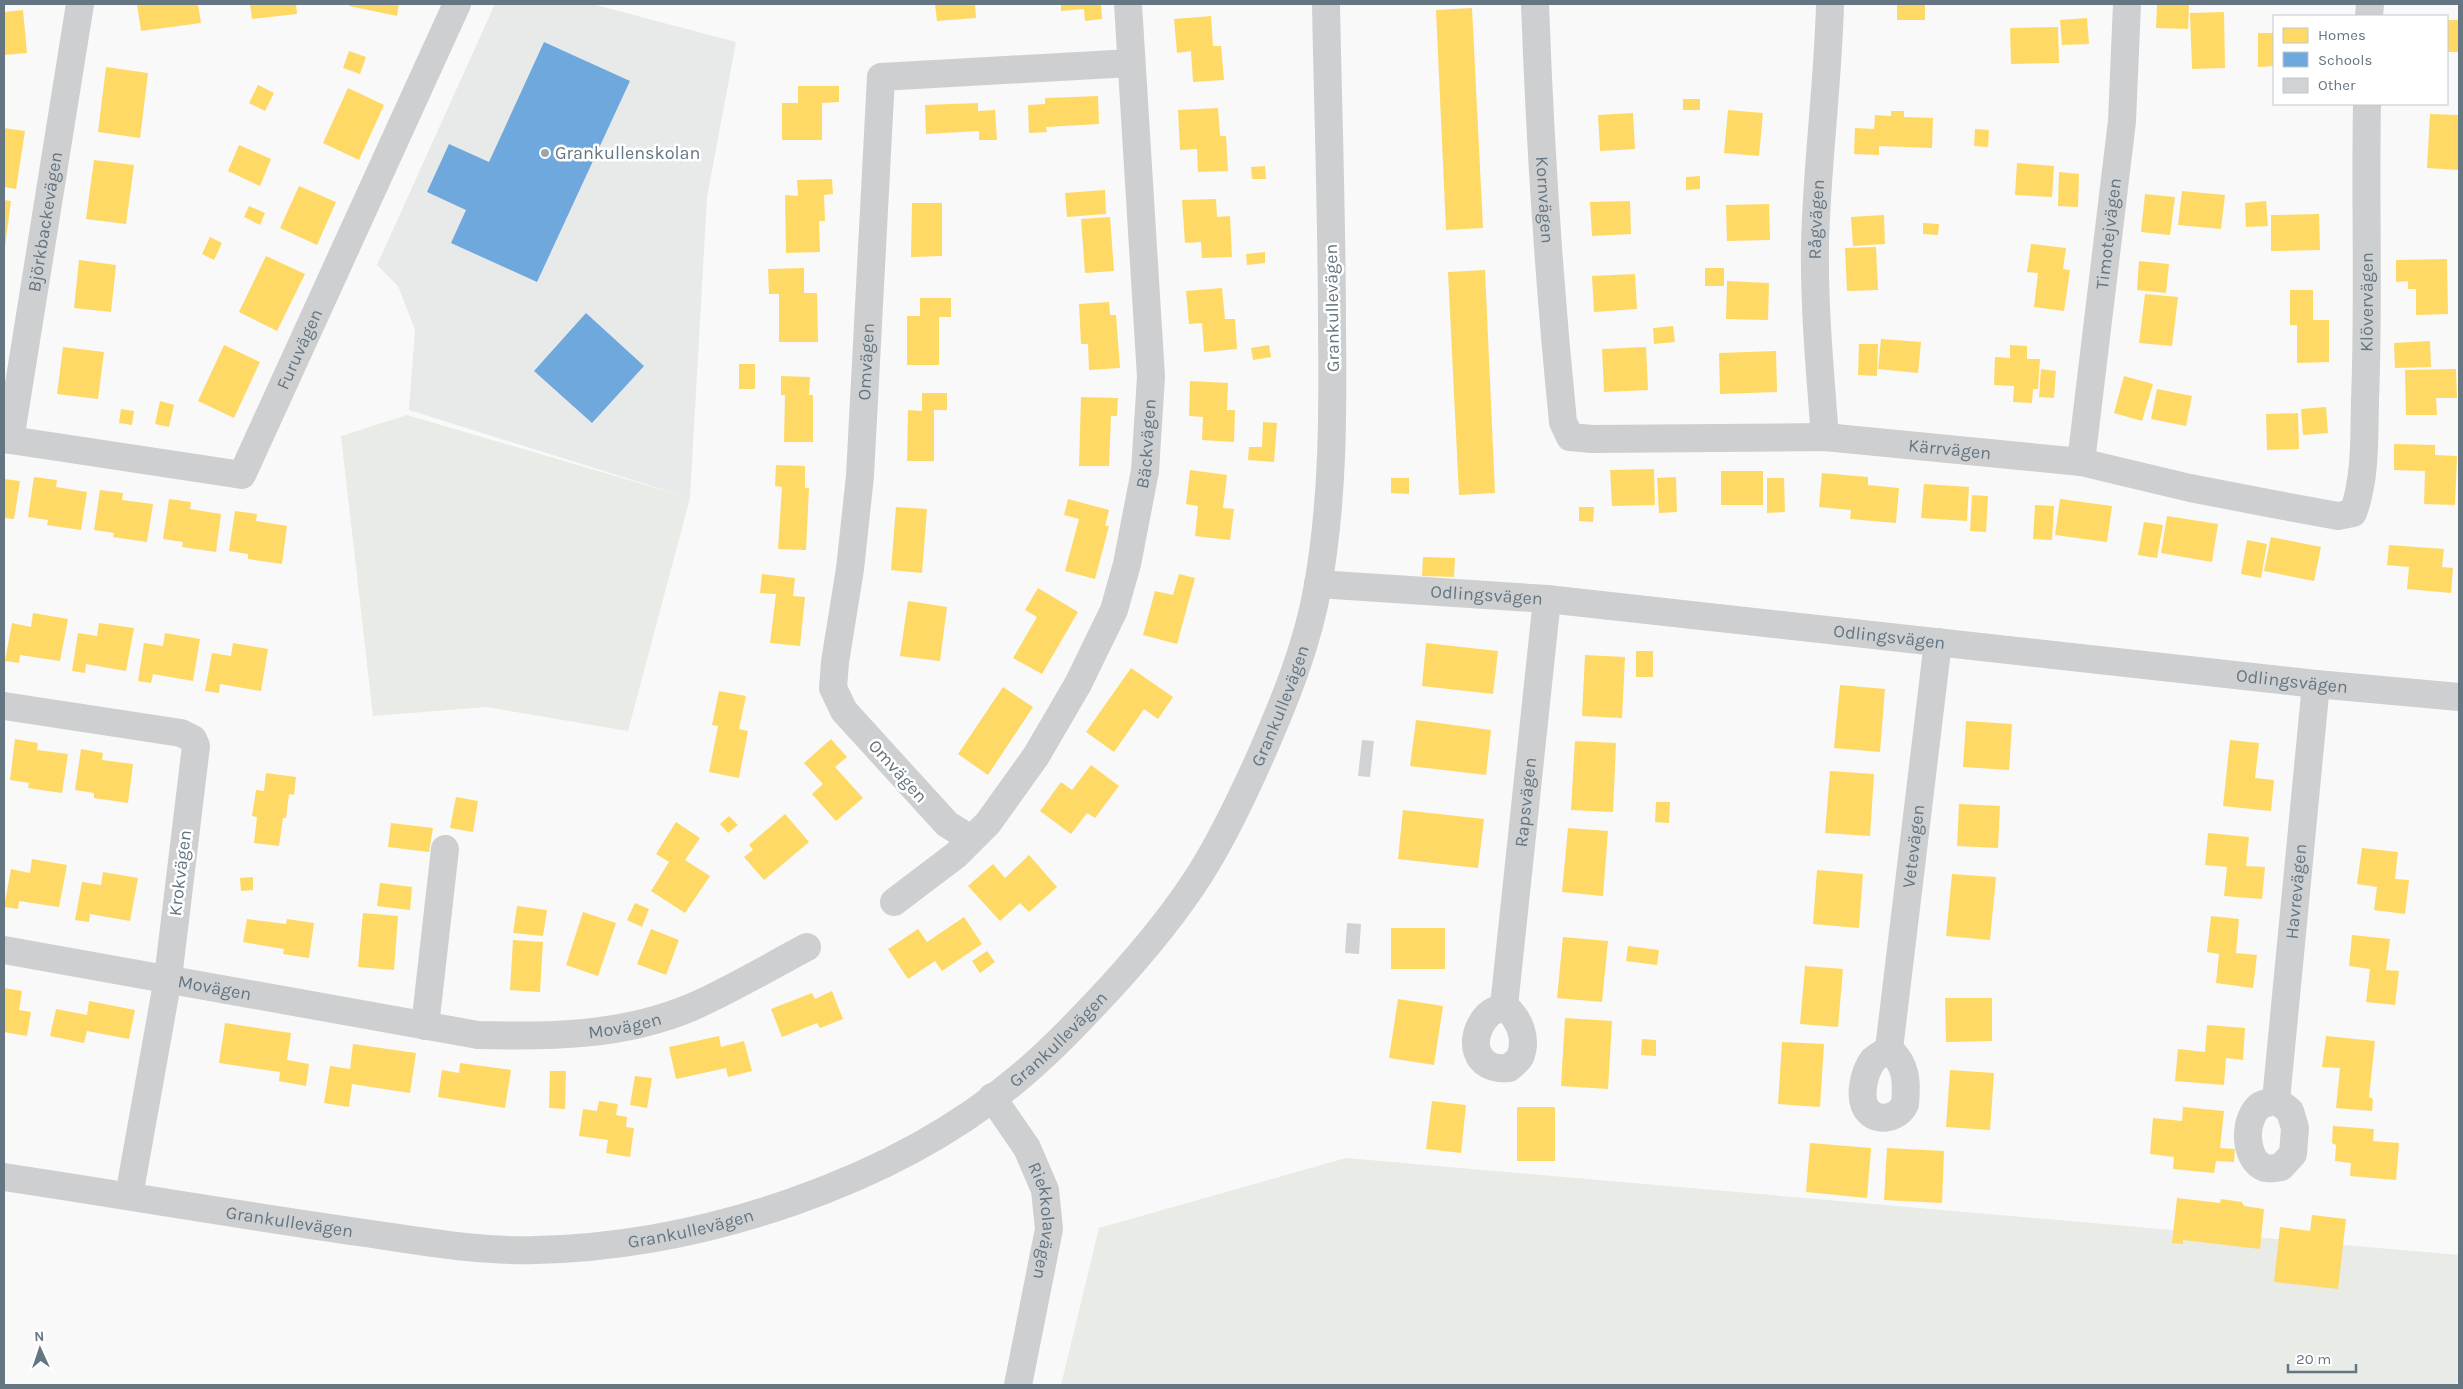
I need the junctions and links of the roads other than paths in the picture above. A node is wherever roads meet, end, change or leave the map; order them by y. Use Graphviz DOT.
graph roads {
  1 [pos="80,4"];
  2 [pos="457,4"];
  3 [pos="1128,4"];
  4 [pos="1326,4"];
  5 [pos="1535,4"];
  6 [pos="1830,4"];
  7 [pos="2127,4"];
  8 [pos="1131,63"];
  9 [pos="2367,105"];
  10 [pos="1560,396"];
  11 [pos="1824,437"];
  12 [pos="7,440"];
  13 [pos="2080,462"];
  14 [pos="2358,500"];
  15 [pos="1318,584"];
  16 [pos="1547,599"];
  17 [pos="1938,642"];
  18 [pos="2316,684"];
  19 [pos="2459,697"];
  20 [pos="4,706"];
  21 [pos="971,839"];
  22 [pos="445,849"];
  23 [pos="894,902"];
  24 [pos="807,947"];
  25 [pos="4,950"];
  26 [pos="168,978"];
  27 [pos="1504,1006"];
  28 [pos="425,1026"];
  29 [pos="1890,1050"];
  30 [pos="992,1097"];
  31 [pos="2276,1100"];
  32 [pos="4,1177"];
  33 [pos="129,1196"];
  34 [pos="1018,1385"];
  1 -- 12 [label="street, Björkbackevägen"];
  2 -- 12 [label="street, Furuvägen"];
  3 -- 8 [label="street, Bäckvägen"];
  4 -- 15 [label="street, Grankullevägen"];
  5 -- 10 [label="street, Kornvägen"];
  6 -- 11 [label="street, Rågvägen"];
  7 -- 13 [label="street, Timotejvägen"];
  8 -- 21 [label="street, Bäckvägen"];
  8 -- 21 [label="street, Omvägen"];
  9 -- 14 [label="street, Klövervägen"];
  10 -- 11 [label="street, Kärrvägen"];
  11 -- 13 [label="street, Kärrvägen"];
  13 -- 14 [label="street, Kärrvägen"];
  15 -- 16 [label="street, Odlingsvägen"];
  15 -- 30 [label="street, Grankullevägen"];
  16 -- 17 [label="street, Odlingsvägen"];
  16 -- 27 [label="street, Rapsvägen"];
  17 -- 18 [label="street, Odlingsvägen"];
  17 -- 29 [label="street, Vetevägen"];
  18 -- 19 [label="street, Odlingsvägen"];
  18 -- 31 [label="street, Havrevägen"];
  20 -- 26 [label="street, Krokvägen"];
  21 -- 23 [label="street, Bäckvägen"];
  22 -- 28 [label="street"];
  24 -- 28 [label="street, Movägen"];
  25 -- 26 [label="street, Movägen"];
  26 -- 28 [label="street, Movägen"];
  26 -- 33 [label="street, Krokvägen"];
  30 -- 33 [label="street, Grankullevägen"];
  30 -- 34 [label="street, Riekkolavägen"];
  32 -- 33 [label="street, Grankullevägen"];
}
